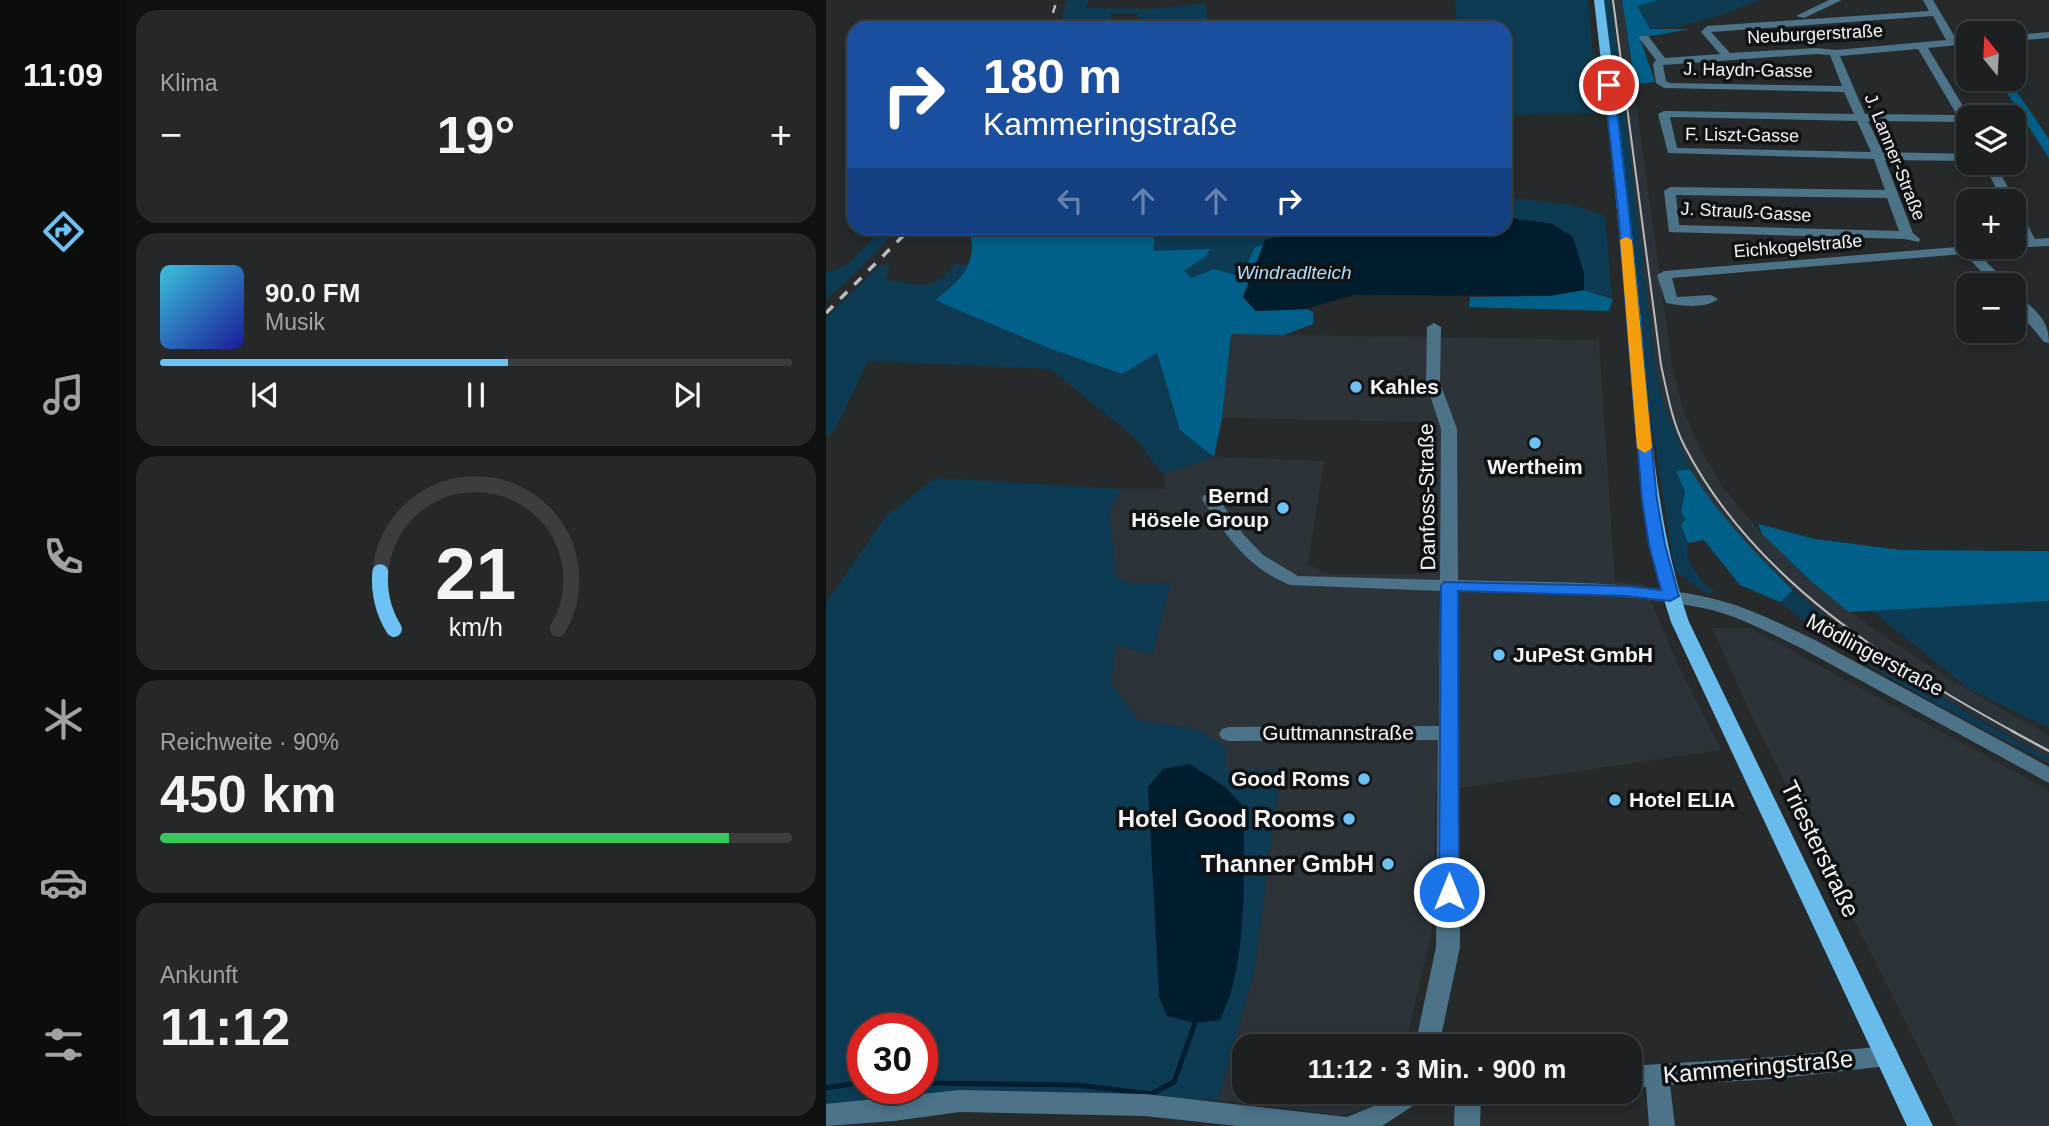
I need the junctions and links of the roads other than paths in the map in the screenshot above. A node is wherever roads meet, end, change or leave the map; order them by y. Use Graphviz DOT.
graph roads {
  1 [pos="1599,0"];
  2 [pos="1837,0"];
  3 [pos="1928,0"];
  4 [pos="1936,13"];
  5 [pos="1796,21"];
  6 [pos="2049,35"];
  7 [pos="2026,37"];
  8 [pos="1644,38"];
  9 [pos="1953,43"];
  10 [pos="1956,43"];
  11 [pos="1921,45"];
  12 [pos="1836,53"];
  13 [pos="1728,57"];
  14 [pos="1662,61"];
  15 [pos="1848,89"];
  16 [pos="1862,118"];
  17 [pos="1878,155"];
  18 [pos="1956,158"];
  19 [pos="1892,194"];
  20 [pos="2026,234"];
  21 [pos="1907,235"];
  22 [pos="2049,242"];
  23 [pos="2031,243"];
  24 [pos="2026,244"];
  25 [pos="1947,251"];
  26 [pos="1956,251"];
  27 [pos="1976,259"];
  28 [pos="1990,273"];
  29 [pos="1711,299"];
  30 [pos="2026,308"];
  31 [pos="2044,324"];
  32 [pos="1434,327"];
  33 [pos="2049,340"];
  34 [pos="1210,499"];
  35 [pos="1450,586"];
  36 [pos="1670,596"];
  37 [pos="1447,733"];
  38 [pos="1229,734"];
  39 [pos="2049,776"];
  40 [pos="1430,1034"];
  41 [pos="1887,1056"];
  42 [pos="1657,1075"];
  43 [pos="1642,1076"];
  44 [pos="1397,1104"];
  45 [pos="1468,1104"];
  46 [pos="827,1116"];
  47 [pos="898,1118"];
  48 [pos="1340,1126"];
  49 [pos="1354,1126"];
  50 [pos="1467,1126"];
  51 [pos="1662,1126"];
  52 [pos="1920,1126"];
  1 -- 36 [label="main road, Triesterstraße"];
  2 -- 5 [label="street"];
  3 -- 4 [label="street"];
  4 -- 5 [label="street"];
  4 -- 9 [label="street"];
  5 -- 13 [label="street"];
  6 -- 7 [label="street"];
  8 -- 14 [label="street, J. Haydn-Gasse"];
  9 -- 10 [label="street, Neuburgerstraße"];
  9 -- 11 [label="street, Neuburgerstraße"];
  11 -- 12 [label="street, Neuburgerstraße"];
  11 -- 16 [label="street"];
  12 -- 13 [label="street, Neuburgerstraße"];
  12 -- 15 [label="street, J. Lanner-Straße"];
  13 -- 14 [label="street, Neuburgerstraße"];
  14 -- 15 [label="street, J. Haydn-Gasse"];
  15 -- 16 [label="street, J. Lanner-Straße"];
  16 -- 17 [label="street, J. Lanner-Straße"];
  16 -- 17 [label="street, F. Liszt-Gasse"];
  17 -- 18 [label="street"];
  17 -- 19 [label="street, J. Lanner-Straße"];
  19 -- 21 [label="street, J. Lanner-Straße"];
  19 -- 21 [label="street, J. Strauß-Gasse"];
  20 -- 23 [label="street"];
  21 -- 25 [label="street, J. Lanner-Straße"];
  22 -- 23 [label="street"];
  23 -- 24 [label="street"];
  25 -- 26 [label="street, Eichkogelstraße"];
  25 -- 29 [label="street, Eichkogelstraße"];
  27 -- 28 [label="street"];
  30 -- 31 [label="street"];
  31 -- 33 [label="street"];
  32 -- 35 [label="street, Danfoss-Straße"];
  34 -- 35 [label="street"];
  35 -- 36 [label="street"];
  35 -- 37 [label="street"];
  36 -- 39 [label="street, Mödlingerstraße"];
  36 -- 41 [label="main road, Triesterstraße"];
  37 -- 38 [label="street, Guttmannstraße"];
  37 -- 40 [label="street"];
  41 -- 42 [label="street, Kammeringstraße"];
  41 -- 52 [label="main road, Triesterstraße"];
  42 -- 43 [label="street, Kammeringstraße"];
  42 -- 51 [label="street"];
  44 -- 49 [label="street"];
  45 -- 50 [label="street"];
  46 -- 47 [label="street"];
  47 -- 48 [label="street"];
}
